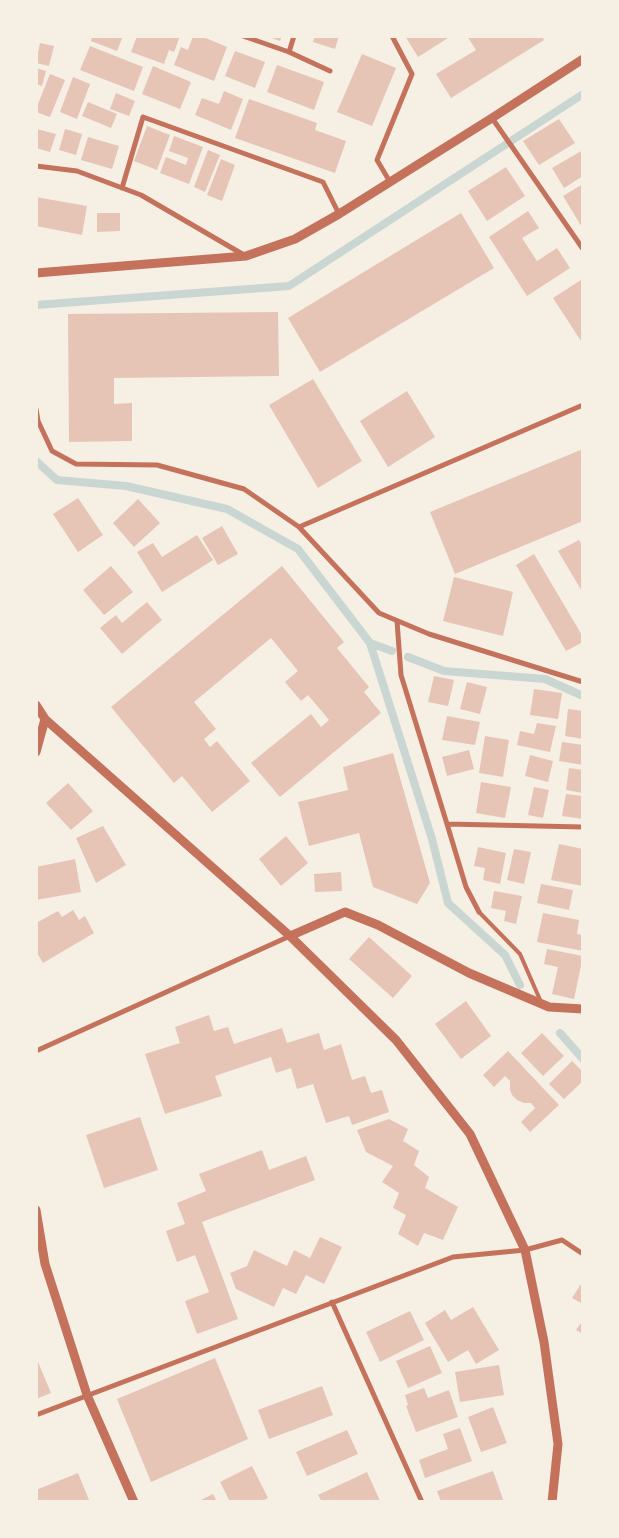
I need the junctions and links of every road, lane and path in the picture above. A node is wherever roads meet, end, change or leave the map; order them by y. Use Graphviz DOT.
graph roads {
  1 [pos="243,36"];
  2 [pos="294,36"];
  3 [pos="392,36"];
  4 [pos="289,52"];
  5 [pos="583,59"];
  6 [pos="330,71"];
  7 [pos="492,118"];
  8 [pos="36,166"];
  9 [pos="390,182"];
  10 [pos="122,188"];
  11 [pos="339,214"];
  12 [pos="583,250"];
  13 [pos="246,256"];
  14 [pos="36,273"];
  15 [pos="583,405"];
  16 [pos="36,409"];
  17 [pos="299,527"];
  18 [pos="397,621"];
  19 [pos="583,682"];
  20 [pos="36,705"];
  21 [pos="45,719"];
  22 [pos="36,752"];
  23 [pos="447,824"];
  24 [pos="583,827"];
  25 [pos="479,912"];
  26 [pos="290,936"];
  27 [pos="542,1004"];
  28 [pos="583,1010"];
  29 [pos="36,1051"];
  30 [pos="36,1210"];
  31 [pos="525,1250"];
  32 [pos="583,1254"];
  33 [pos="332,1302"];
  34 [pos="87,1395"];
  35 [pos="36,1415"];
  36 [pos="134,1502"];
  37 [pos="422,1502"];
  38 [pos="552,1502"];
  1 -- 4 [label="street"];
  2 -- 4 [label="street"];
  3 -- 9 [label="street"];
  4 -- 6 [label="street"];
  5 -- 7 [label="street"];
  7 -- 9 [label="street"];
  7 -- 12 [label="street"];
  8 -- 10 [label="street"];
  9 -- 11 [label="street"];
  10 -- 11 [label="street"];
  10 -- 13 [label="street"];
  11 -- 13 [label="street"];
  13 -- 14 [label="street"];
  15 -- 17 [label="street"];
  16 -- 17 [label="street"];
  17 -- 18 [label="street"];
  18 -- 19 [label="street"];
  18 -- 23 [label="street"];
  20 -- 21 [label="street"];
  21 -- 22 [label="street"];
  21 -- 26 [label="street"];
  23 -- 24 [label="street"];
  23 -- 25 [label="street"];
  25 -- 27 [label="lane"];
  26 -- 27 [label="street"];
  26 -- 29 [label="street"];
  26 -- 31 [label="street"];
  27 -- 28 [label="street"];
  30 -- 34 [label="street"];
  31 -- 32 [label="street"];
  31 -- 33 [label="street"];
  31 -- 38 [label="street"];
  33 -- 34 [label="street"];
  33 -- 37 [label="street"];
  34 -- 35 [label="street"];
  34 -- 36 [label="street"];
}
